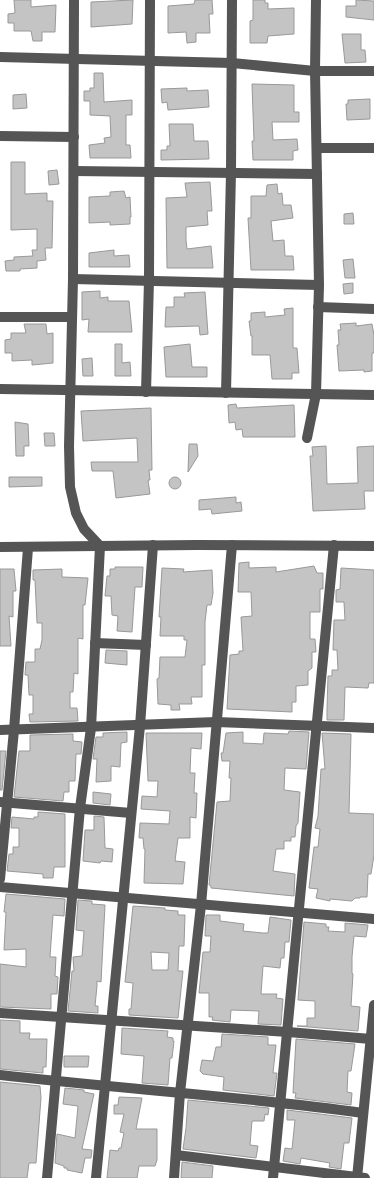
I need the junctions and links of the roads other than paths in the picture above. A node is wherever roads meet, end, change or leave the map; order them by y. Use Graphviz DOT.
graph roads {
  1 [pos="74,0"];
  2 [pos="150,0"];
  3 [pos="232,0"];
  4 [pos="316,0"];
  5 [pos="0,57"];
  6 [pos="73,58"];
  7 [pos="149,60"];
  8 [pos="232,63"];
  9 [pos="315,71"];
  10 [pos="374,71"];
  11 [pos="0,136"];
  12 [pos="74,137"];
  13 [pos="317,148"];
  14 [pos="374,148"];
  15 [pos="74,171"];
  16 [pos="149,171"];
  17 [pos="231,172"];
  18 [pos="317,174"];
  19 [pos="73,279"];
  20 [pos="149,280"];
  21 [pos="229,282"];
  22 [pos="319,285"];
  23 [pos="318,307"];
  24 [pos="374,308"];
  25 [pos="0,317"];
  26 [pos="72,317"];
  27 [pos="0,389"];
  28 [pos="70,392"];
  29 [pos="146,392"];
  30 [pos="226,393"];
  31 [pos="316,394"];
  32 [pos="374,395"];
  33 [pos="307,438"];
  34 [pos="153,545"];
  35 [pos="232,545"];
  36 [pos="334,545"];
  37 [pos="100,546"];
  38 [pos="374,546"];
  39 [pos="0,548"];
  40 [pos="28,548"];
  41 [pos="95,644"];
  42 [pos="146,644"];
  43 [pos="216,722"];
  44 [pos="140,726"];
  45 [pos="318,727"];
  46 [pos="91,728"];
  47 [pos="374,728"];
  48 [pos="0,730"];
  49 [pos="14,730"];
  50 [pos="4,802"];
  51 [pos="80,808"];
  52 [pos="131,813"];
  53 [pos="0,880"];
  54 [pos="0,887"];
  55 [pos="72,893"];
  56 [pos="124,898"];
  57 [pos="201,906"];
  58 [pos="298,913"];
  59 [pos="374,919"];
  60 [pos="374,1005"];
  61 [pos="0,1013"];
  62 [pos="60,1016"];
  63 [pos="110,1021"];
  64 [pos="187,1027"];
  65 [pos="288,1032"];
  66 [pos="371,1039"];
  67 [pos="0,1075"];
  68 [pos="55,1082"];
  69 [pos="105,1087"];
  70 [pos="180,1093"];
  71 [pos="282,1102"];
  72 [pos="363,1113"];
  73 [pos="176,1155"];
  74 [pos="274,1173"];
  75 [pos="47,1178"];
  76 [pos="96,1178"];
  77 [pos="174,1178"];
  78 [pos="360,1178"];
  1 -- 6 [label="street"];
  2 -- 7 [label="street"];
  3 -- 8 [label="street"];
  4 -- 9 [label="street"];
  5 -- 6 [label="street"];
  6 -- 7 [label="street"];
  6 -- 12 [label="street"];
  7 -- 8 [label="street"];
  7 -- 16 [label="street"];
  8 -- 9 [label="street"];
  8 -- 17 [label="street"];
  9 -- 10 [label="street"];
  9 -- 13 [label="street"];
  11 -- 12 [label="street"];
  12 -- 15 [label="street"];
  13 -- 14 [label="street"];
  13 -- 18 [label="street"];
  15 -- 16 [label="street"];
  15 -- 19 [label="street"];
  16 -- 17 [label="street"];
  16 -- 20 [label="street"];
  17 -- 18 [label="street"];
  17 -- 21 [label="street"];
  18 -- 22 [label="street"];
  19 -- 20 [label="street"];
  19 -- 26 [label="street"];
  20 -- 21 [label="street"];
  20 -- 29 [label="street"];
  21 -- 22 [label="street"];
  21 -- 30 [label="street"];
  22 -- 23 [label="street"];
  23 -- 24 [label="street"];
  23 -- 31 [label="street"];
  25 -- 26 [label="street"];
  26 -- 28 [label="street"];
  27 -- 28 [label="street"];
  28 -- 29 [label="street"];
  28 -- 37 [label="street"];
  29 -- 30 [label="street"];
  30 -- 31 [label="street"];
  31 -- 32 [label="street"];
  31 -- 33 [label="street"];
  34 -- 35 [label="street"];
  34 -- 37 [label="street"];
  34 -- 42 [label="street"];
  35 -- 36 [label="street"];
  35 -- 43 [label="street"];
  36 -- 38 [label="street"];
  36 -- 45 [label="street"];
  37 -- 40 [label="street"];
  37 -- 41 [label="street"];
  39 -- 40 [label="street"];
  40 -- 49 [label="street"];
  41 -- 42 [label="street"];
  41 -- 46 [label="street"];
  42 -- 44 [label="street"];
  43 -- 44 [label="street"];
  43 -- 45 [label="street"];
  43 -- 57 [label="street"];
  44 -- 46 [label="street"];
  44 -- 52 [label="street"];
  45 -- 47 [label="street"];
  45 -- 58 [label="street"];
  46 -- 49 [label="street"];
  46 -- 51 [label="street"];
  48 -- 49 [label="street"];
  49 -- 50 [label="street"];
  50 -- 51 [label="street"];
  50 -- 53 [label="street"];
  51 -- 52 [label="street"];
  51 -- 55 [label="street"];
  52 -- 56 [label="street"];
  54 -- 55 [label="street"];
  55 -- 56 [label="street"];
  55 -- 62 [label="street"];
  56 -- 57 [label="street"];
  56 -- 63 [label="street"];
  57 -- 58 [label="street"];
  57 -- 64 [label="street"];
  58 -- 59 [label="street"];
  58 -- 65 [label="street"];
  60 -- 66 [label="street"];
  61 -- 62 [label="street"];
  62 -- 63 [label="street"];
  62 -- 68 [label="street"];
  63 -- 64 [label="street"];
  63 -- 69 [label="street"];
  64 -- 65 [label="street"];
  64 -- 70 [label="street"];
  65 -- 66 [label="street"];
  65 -- 71 [label="street"];
  66 -- 72 [label="street"];
  67 -- 68 [label="street"];
  68 -- 69 [label="street"];
  68 -- 75 [label="street"];
  69 -- 70 [label="street"];
  69 -- 76 [label="street"];
  70 -- 71 [label="street"];
  70 -- 73 [label="street"];
  71 -- 72 [label="street"];
  71 -- 74 [label="street"];
  72 -- 78 [label="street"];
  73 -- 74 [label="street"];
  73 -- 77 [label="street"];
  74 -- 78 [label="street"];
}
